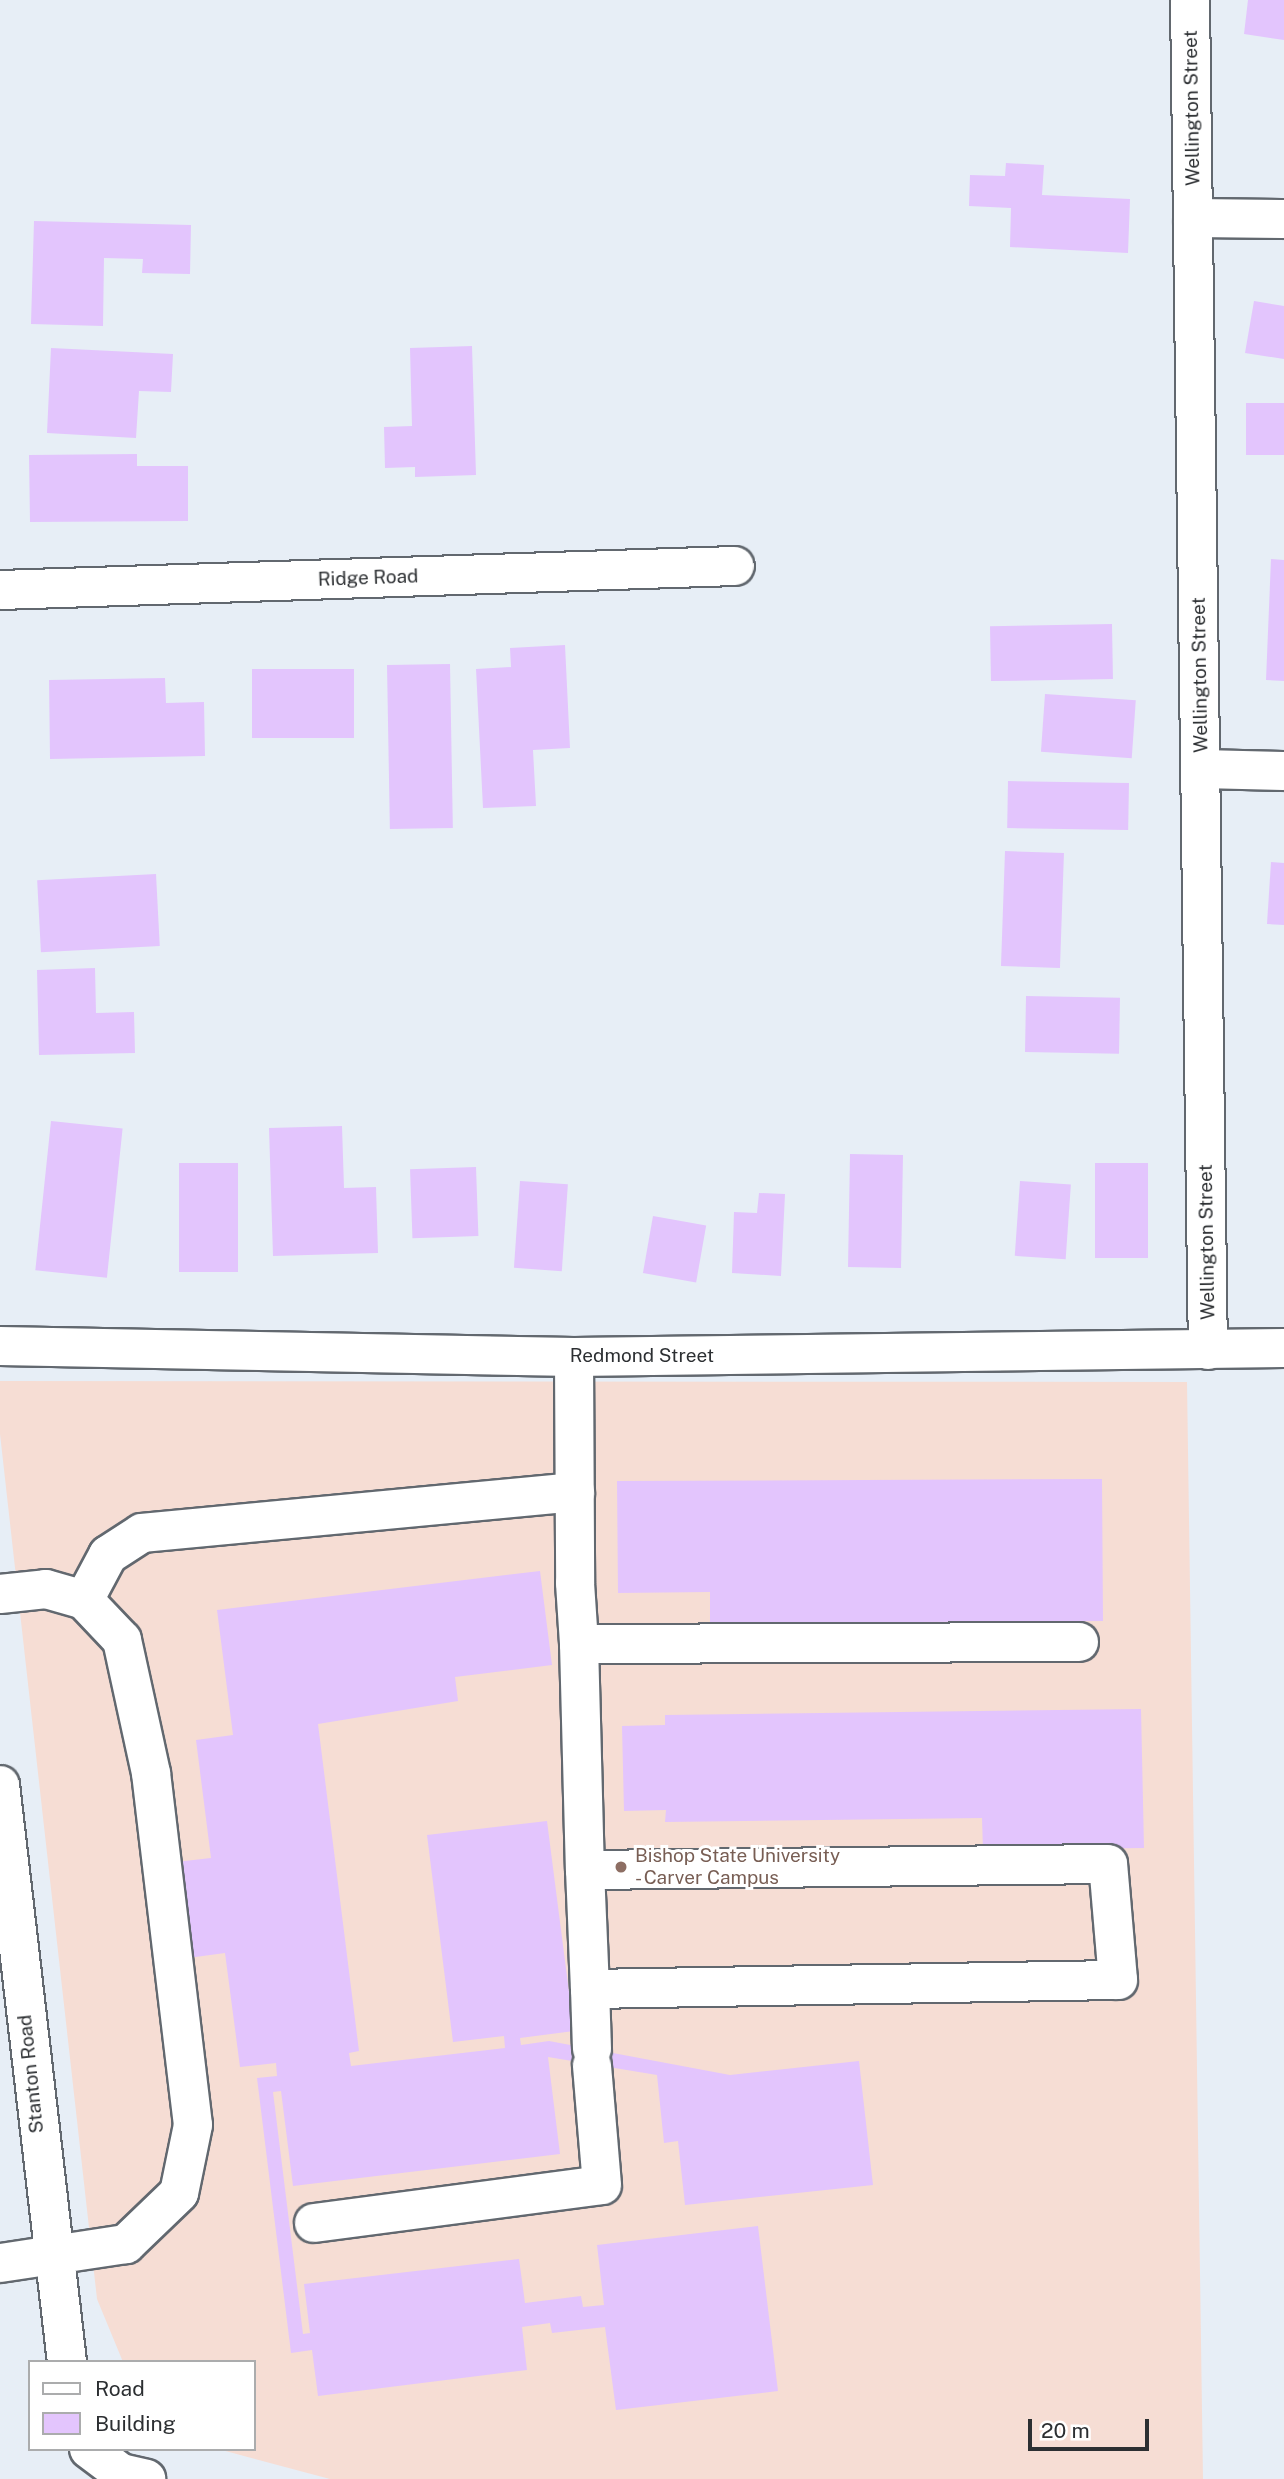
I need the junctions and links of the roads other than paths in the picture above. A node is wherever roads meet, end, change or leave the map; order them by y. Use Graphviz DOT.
graph roads {
  1 [pos="1190,0"];
  2 [pos="1193,218"];
  3 [pos="1284,219"];
  4 [pos="735,566"];
  5 [pos="0,590"];
  6 [pos="1201,769"];
  7 [pos="1284,771"];
  8 [pos="0,1346"];
  9 [pos="1284,1348"];
  10 [pos="1208,1350"];
  11 [pos="573,1357"];
  12 [pos="575,1492"];
  13 [pos="0,1594"];
  14 [pos="85,1600"];
  15 [pos="1079,1642"];
  16 [pos="579,1644"];
  17 [pos="1,1796"];
  18 [pos="585,1870"];
  19 [pos="590,1989"];
  20 [pos="314,2223"];
  21 [pos="52,2258"];
  22 [pos="0,2263"];
  23 [pos="67,2360"];
  24 [pos="92,2451"];
  25 [pos="134,2476"];
  1 -- 2 [label="street, Wellington Street"];
  2 -- 3 [label="street"];
  2 -- 6 [label="street, Wellington Street"];
  4 -- 5 [label="street, Ridge Road"];
  6 -- 7 [label="street"];
  6 -- 10 [label="street, Wellington Street"];
  8 -- 11 [label="street, Redmond Street"];
  9 -- 10 [label="street, Redmond Street"];
  10 -- 11 [label="street, Redmond Street"];
  11 -- 12 [label="street"];
  12 -- 14 [label="street"];
  12 -- 16 [label="street"];
  13 -- 14 [label="street"];
  14 -- 21 [label="street"];
  15 -- 16 [label="street"];
  16 -- 18 [label="street"];
  17 -- 21 [label="street, Stanton Road"];
  18 -- 19 [label="street"];
  18 -- 19 [label="street"];
  19 -- 20 [label="street"];
  21 -- 22 [label="street"];
  21 -- 23 [label="street, Stanton Road"];
  24 -- 25 [label="street"];
}
